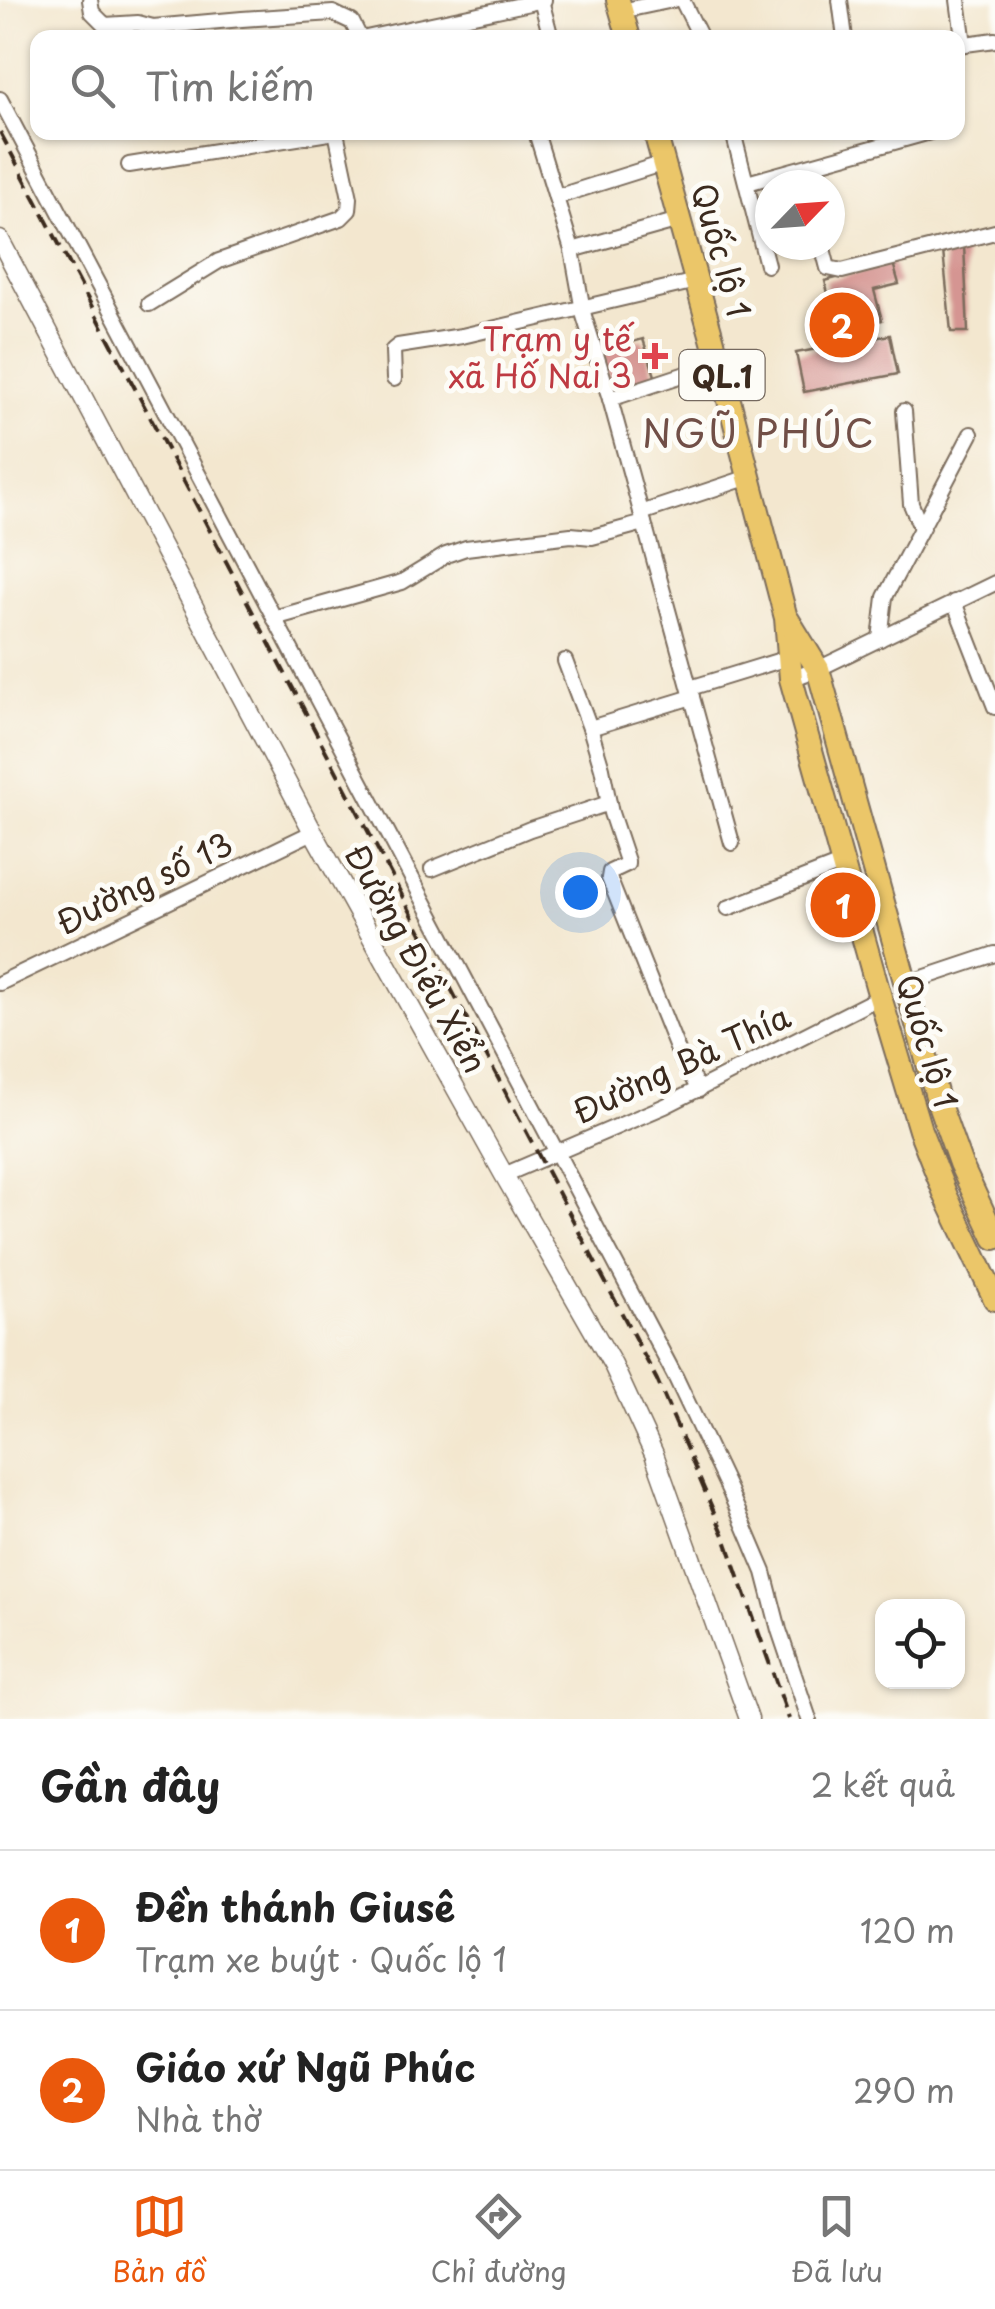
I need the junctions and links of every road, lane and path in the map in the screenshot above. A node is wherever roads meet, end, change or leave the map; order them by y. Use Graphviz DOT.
graph roads {
  1 [pos="90,0"];
  2 [pos="542,0"];
  3 [pos="673,0"];
  4 [pos="682,0"];
  5 [pos="840,0"];
  6 [pos="958,0"];
  7 [pos="620,6"];
  8 [pos="358,30"];
  9 [pos="401,30"];
  10 [pos="549,30"];
  11 [pos="697,30"];
  12 [pos="844,30"];
  13 [pos="960,30"];
  14 [pos="995,40"];
  15 [pos="965,44"];
  16 [pos="0,99"];
  17 [pos="286,140"];
  18 [pos="338,140"];
  19 [pos="538,140"];
  20 [pos="657,140"];
  21 [pos="735,140"];
  22 [pos="902,140"];
  23 [pos="664,163"];
  24 [pos="129,165"];
  25 [pos="802,168"];
  26 [pos="746,184"];
  27 [pos="556,197"];
  28 [pos="680,220"];
  29 [pos="995,232"];
  30 [pos="0,240"];
  31 [pos="572,250"];
  32 [pos="826,260"];
  33 [pos="767,265"];
  34 [pos="696,280"];
  35 [pos="149,304"];
  36 [pos="583,306"];
  37 [pos="719,364"];
  38 [pos="394,379"];
  39 [pos="610,399"];
  40 [pos="904,411"];
  41 [pos="972,434"];
  42 [pos="750,476"];
  43 [pos="642,518"];
  44 [pos="922,528"];
  45 [pos="995,583"];
  46 [pos="954,602"];
  47 [pos="274,618"];
  48 [pos="880,639"];
  49 [pos="565,662"];
  50 [pos="802,664"];
  51 [pos="691,692"];
  52 [pos="995,707"];
  53 [pos="590,728"];
  54 [pos="609,802"];
  55 [pos="313,832"];
  56 [pos="732,843"];
  57 [pos="843,864"];
  58 [pos="432,868"];
  59 [pos="728,908"];
  60 [pos="995,954"];
  61 [pos="0,983"];
  62 [pos="905,984"];
  63 [pos="880,996"];
  64 [pos="699,1090"];
  65 [pos="557,1152"];
  66 [pos="504,1175"];
  67 [pos="992,1225"];
  68 [pos="995,1299"];
  69 [pos="749,1719"];
  70 [pos="809,1719"];
  1 -- 8 [label="street"];
  2 -- 9 [label="street"];
  2 -- 10 [label="street"];
  3 -- 7 [label="street"];
  4 -- 11 [label="street"];
  5 -- 12 [label="street"];
  6 -- 13 [label="street"];
  14 -- 15 [label="street"];
  16 -- 47 [label="street"];
  17 -- 24 [label="street"];
  18 -- 35 [label="street"];
  19 -- 27 [label="street"];
  20 -- 23 [label="highway, Quốc lộ 1 / QL.1"];
  21 -- 26 [label="street"];
  22 -- 25 [label="street"];
  23 -- 27 [label="street"];
  23 -- 28 [label="highway, Quốc lộ 1 / QL.1"];
  25 -- 26 [label="street"];
  26 -- 33 [label="street"];
  27 -- 31 [label="street"];
  28 -- 31 [label="street"];
  28 -- 34 [label="highway, Quốc lộ 1 / QL.1"];
  29 -- 32 [label="street"];
  30 -- 55 [label="street, Đường Điều Xiển"];
  31 -- 36 [label="street"];
  34 -- 36 [label="street"];
  34 -- 37 [label="highway, Quốc lộ 1 / QL.1"];
  36 -- 38 [label="street"];
  36 -- 39 [label="street"];
  37 -- 39 [label="street"];
  37 -- 42 [label="highway, Quốc lộ 1 / QL.1"];
  39 -- 43 [label="street"];
  40 -- 44 [label="street"];
  41 -- 44 [label="street"];
  42 -- 43 [label="street"];
  42 -- 50 [label="highway, Quốc lộ 1 / QL.1"];
  43 -- 47 [label="street"];
  43 -- 51 [label="street"];
  44 -- 48 [label="street"];
  45 -- 46 [label="street"];
  46 -- 48 [label="street"];
  46 -- 52 [label="street"];
  47 -- 65 [label="street"];
  48 -- 50 [label="street"];
  49 -- 53 [label="street"];
  50 -- 51 [label="street"];
  50 -- 57 [label="highway, Quốc lộ 1 / QL.1"];
  50 -- 62 [label="highway, Quốc lộ 1 / QL.1"];
  51 -- 53 [label="street"];
  51 -- 56 [label="street"];
  53 -- 54 [label="street"];
  54 -- 58 [label="street"];
  54 -- 64 [label="street"];
  55 -- 61 [label="street, Đường số 13"];
  55 -- 66 [label="street, Đường Điều Xiển"];
  57 -- 59 [label="street"];
  57 -- 63 [label="highway, Quốc lộ 1 / QL.1"];
  60 -- 62 [label="street"];
  62 -- 63 [label="highway"];
  62 -- 67 [label="highway, Quốc lộ 1 / QL.1"];
  63 -- 64 [label="street, Đường Bà Thía"];
  63 -- 68 [label="highway, Quốc lộ 1 / QL.1"];
  64 -- 65 [label="street, Đường Bà Thía"];
  65 -- 66 [label="street, Đường Bà Thía"];
  65 -- 70 [label="street"];
  66 -- 69 [label="street, Đường Điều Xiển"];
}
